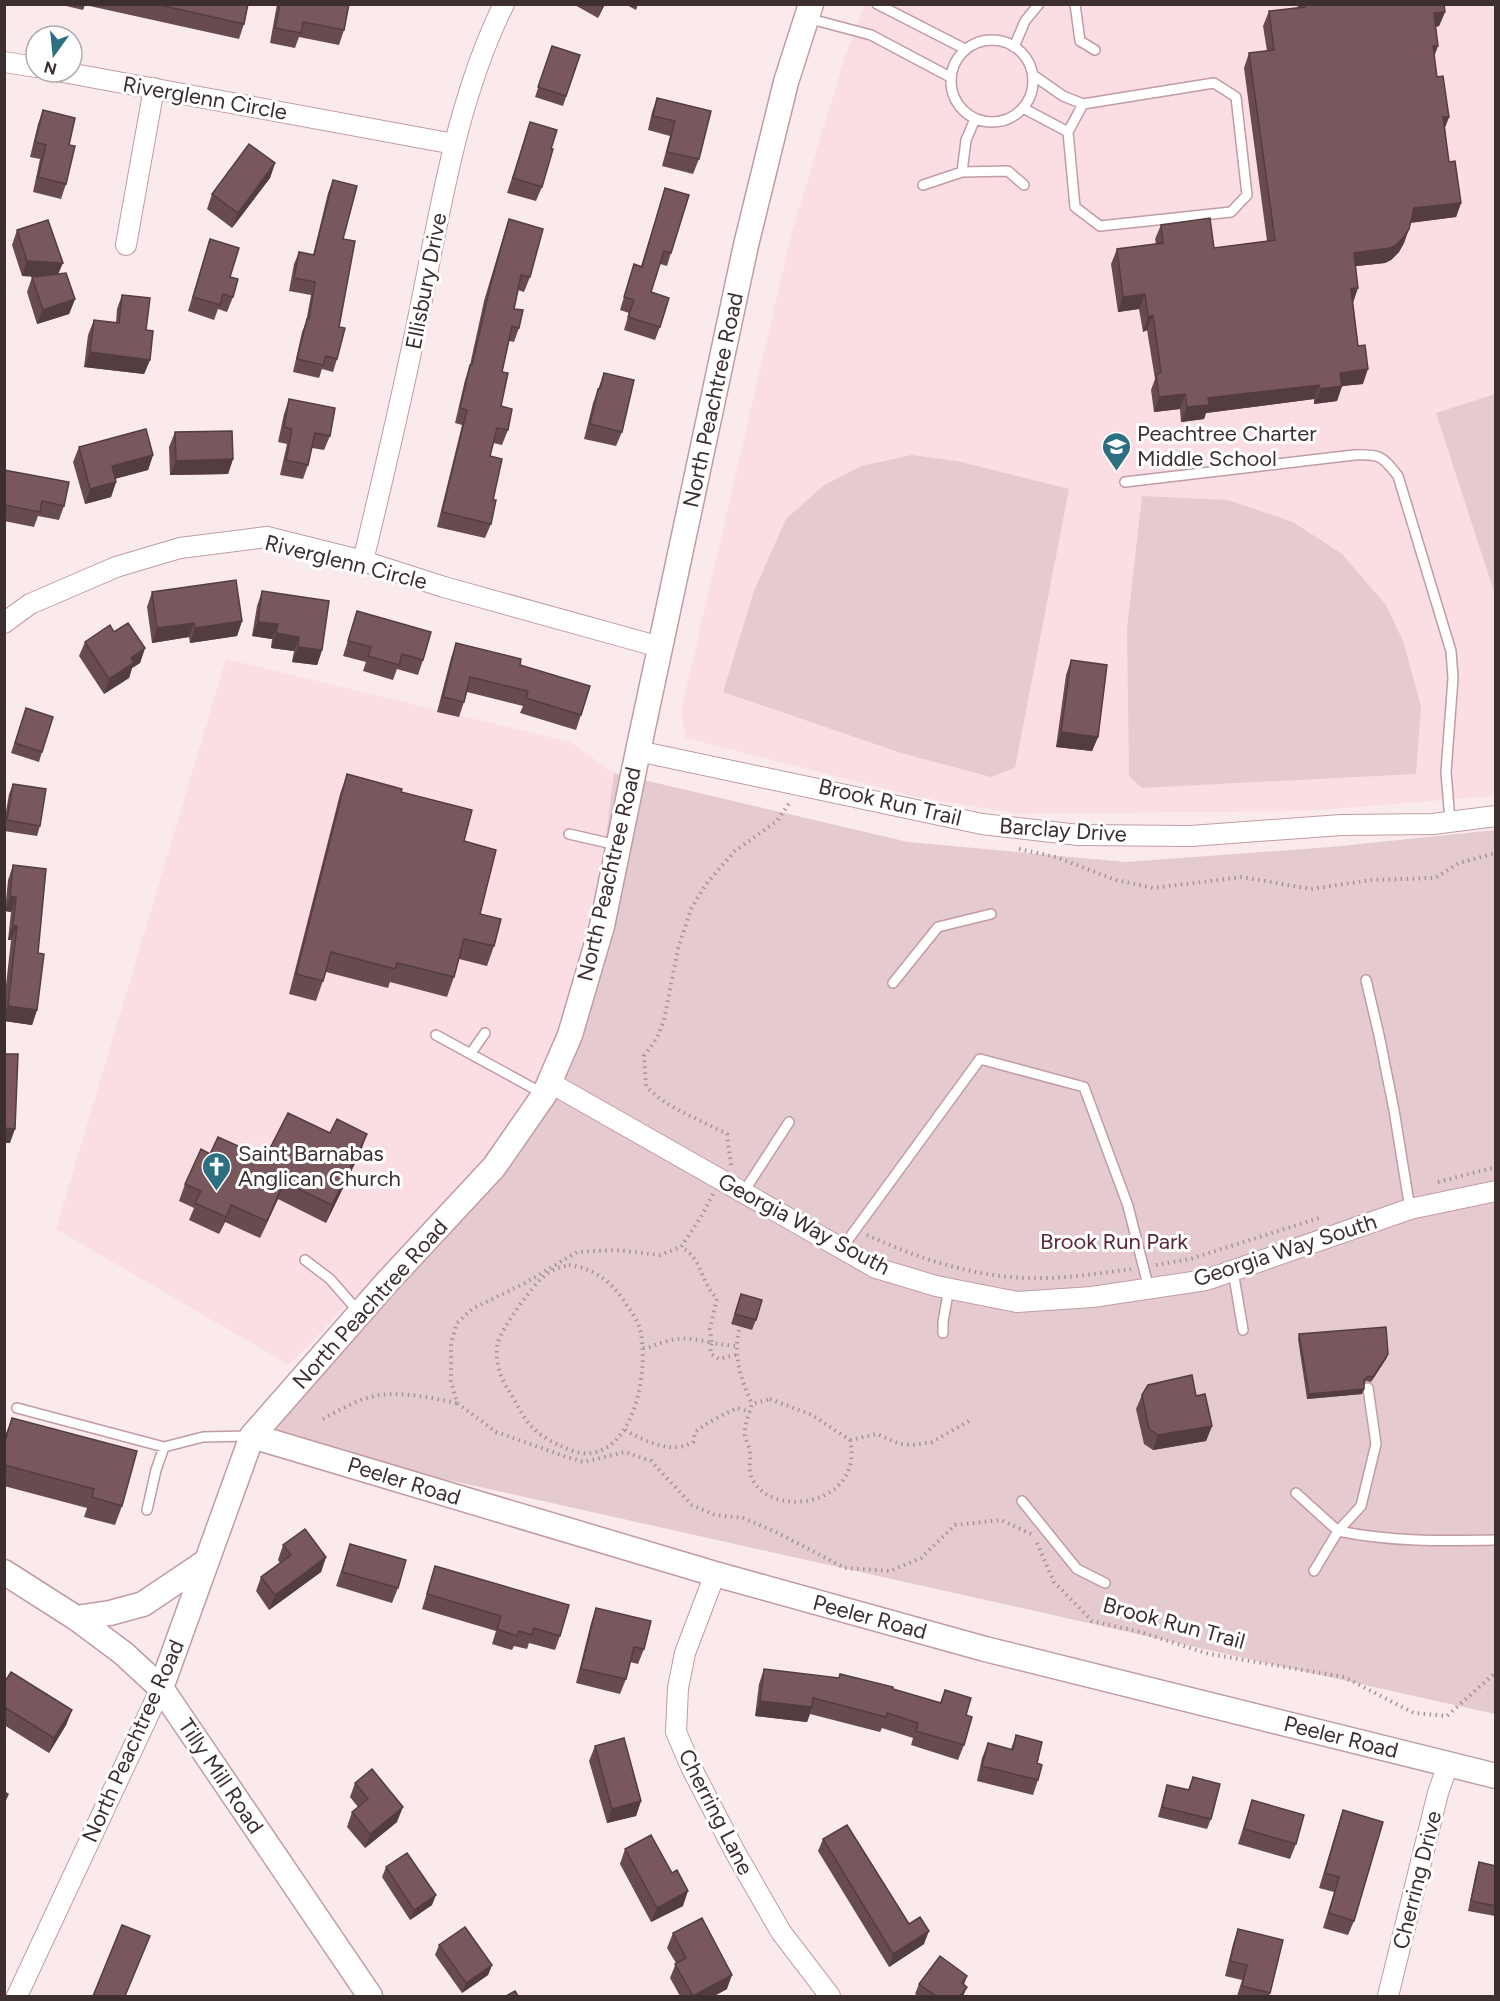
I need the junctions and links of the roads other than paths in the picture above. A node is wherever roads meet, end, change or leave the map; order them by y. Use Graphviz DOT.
graph roads {
  1 [pos="504,4"];
  2 [pos="877,4"];
  3 [pos="1039,4"];
  4 [pos="1075,4"];
  5 [pos="809,11"];
  6 [pos="1014,47"];
  7 [pos="965,49"];
  8 [pos="1095,50"];
  9 [pos="4,62"];
  10 [pos="24,65"];
  11 [pos="1033,75"];
  12 [pos="84,76"];
  13 [pos="950,77"];
  14 [pos="154,88"];
  15 [pos="1083,104"];
  16 [pos="1023,108"];
  17 [pos="975,119"];
  18 [pos="1068,132"];
  19 [pos="454,144"];
  20 [pos="962,172"];
  21 [pos="923,185"];
  22 [pos="1024,185"];
  23 [pos="126,245"];
  24 [pos="1125,482"];
  25 [pos="363,561"];
  26 [pos="4,623"];
  27 [pos="660,647"];
  28 [pos="638,751"];
  29 [pos="1496,816"];
  30 [pos="1450,822"];
  31 [pos="569,834"];
  32 [pos="618,845"];
  33 [pos="991,914"];
  34 [pos="1365,980"];
  35 [pos="893,983"];
  36 [pos="485,1033"];
  37 [pos="436,1035"];
  38 [pos="471,1053"];
  39 [pos="547,1089"];
  40 [pos="789,1122"];
  41 [pos="749,1185"];
  42 [pos="1496,1191"];
  43 [pos="1408,1200"];
  44 [pos="842,1248"];
  45 [pos="305,1260"];
  46 [pos="1233,1271"];
  47 [pos="949,1288"];
  48 [pos="1149,1289"];
  49 [pos="360,1313"];
  50 [pos="1243,1330"];
  51 [pos="943,1333"];
  52 [pos="1368,1388"];
  53 [pos="17,1408"];
  54 [pos="252,1436"];
  55 [pos="164,1448"];
  56 [pos="1296,1494"];
  57 [pos="1022,1501"];
  58 [pos="147,1510"];
  59 [pos="1338,1531"];
  60 [pos="1496,1540"];
  61 [pos="207,1561"];
  62 [pos="1314,1571"];
  63 [pos="4,1572"];
  64 [pos="715,1574"];
  65 [pos="1105,1583"];
  66 [pos="76,1618"];
  67 [pos="161,1688"];
  68 [pos="1448,1764"];
  69 [pos="1496,1776"];
  70 [pos="17,1996"];
  71 [pos="370,1996"];
  72 [pos="830,1996"];
  73 [pos="1388,1996"];
  1 -- 19 [label="street, Ellisbury Drive"];
  2 -- 7 [label="lane"];
  3 -- 6 [label="lane"];
  4 -- 8 [label="lane"];
  5 -- 13 [label="lane"];
  5 -- 27 [label="street, North Peachtree Road"];
  6 -- 7 [label="lane"];
  6 -- 11 [label="lane"];
  7 -- 13 [label="lane"];
  9 -- 10 [label="street"];
  11 -- 15 [label="lane"];
  11 -- 16 [label="lane"];
  12 -- 14 [label="street, Riverglenn Circle"];
  13 -- 17 [label="lane"];
  14 -- 19 [label="street, Riverglenn Circle"];
  14 -- 23 [label="street"];
  15 -- 18 [label="lane"];
  15 -- 18 [label="lane"];
  16 -- 17 [label="lane"];
  16 -- 18 [label="lane"];
  17 -- 20 [label="lane"];
  19 -- 25 [label="street, Ellisbury Drive"];
  20 -- 21 [label="lane"];
  20 -- 22 [label="lane"];
  24 -- 30 [label="lane"];
  25 -- 26 [label="street, Riverglenn Circle"];
  25 -- 27 [label="street, Riverglenn Circle"];
  27 -- 28 [label="street, North Peachtree Road"];
  28 -- 30 [label="street, Barclay Drive"];
  28 -- 32 [label="street, North Peachtree Road"];
  29 -- 30 [label="street, Barclay Drive"];
  31 -- 32 [label="lane"];
  32 -- 39 [label="street, North Peachtree Road"];
  33 -- 35 [label="lane"];
  34 -- 43 [label="lane"];
  36 -- 38 [label="lane"];
  37 -- 38 [label="lane"];
  38 -- 39 [label="lane"];
  39 -- 41 [label="street, Georgia Way South"];
  39 -- 49 [label="street, North Peachtree Road"];
  40 -- 41 [label="lane"];
  41 -- 44 [label="street, Georgia Way South"];
  42 -- 43 [label="street, Georgia Way South"];
  43 -- 46 [label="street, Georgia Way South"];
  44 -- 47 [label="street, Georgia Way South"];
  44 -- 48 [label="lane"];
  45 -- 49 [label="lane"];
  46 -- 48 [label="street, Georgia Way South"];
  46 -- 50 [label="lane"];
  47 -- 48 [label="street, Georgia Way South"];
  47 -- 51 [label="lane"];
  49 -- 54 [label="street, North Peachtree Road"];
  52 -- 59 [label="lane"];
  53 -- 55 [label="lane"];
  54 -- 55 [label="lane"];
  54 -- 61 [label="street, North Peachtree Road"];
  54 -- 64 [label="street, Peeler Road"];
  55 -- 58 [label="lane"];
  56 -- 59 [label="lane"];
  57 -- 65 [label="lane"];
  59 -- 60 [label="lane"];
  59 -- 62 [label="lane"];
  61 -- 66 [label="street"];
  61 -- 67 [label="street, North Peachtree Road"];
  63 -- 66 [label="street, Tilly Mill Road"];
  64 -- 68 [label="street, Peeler Road"];
  64 -- 72 [label="street, Cherring Lane"];
  66 -- 67 [label="street, Tilly Mill Road"];
  67 -- 70 [label="street, North Peachtree Road"];
  67 -- 71 [label="street, Tilly Mill Road"];
  68 -- 69 [label="street, Peeler Road"];
  68 -- 73 [label="street, Cherring Drive"];
}
